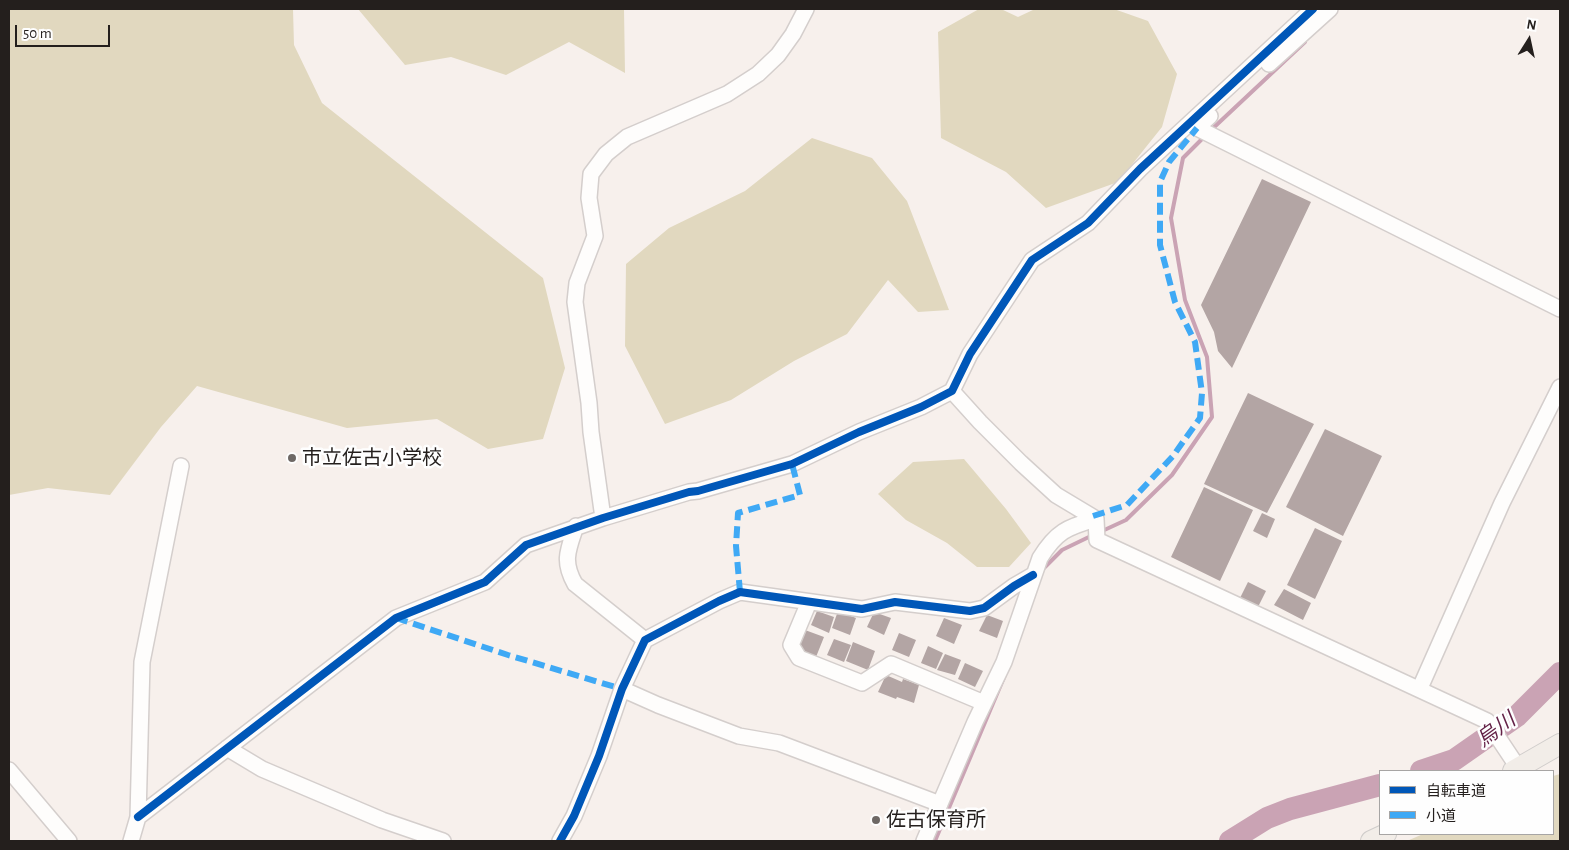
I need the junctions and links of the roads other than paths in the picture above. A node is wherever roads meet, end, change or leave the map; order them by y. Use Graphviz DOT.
graph roads {
  1 [pos="806,9"];
  2 [pos="1313,9"];
  3 [pos="1330,9"];
  4 [pos="1560,309"];
  5 [pos="1560,388"];
  6 [pos="952,391"];
  7 [pos="181,466"];
  8 [pos="603,518"];
  9 [pos="1096,519"];
  10 [pos="576,526"];
  11 [pos="1034,575"];
  12 [pos="808,602"];
  13 [pos="645,640"];
  14 [pos="1420,688"];
  15 [pos="622,689"];
  16 [pos="984,703"];
  17 [pos="1560,744"];
  18 [pos="227,748"];
  19 [pos="9,770"];
  20 [pos="1516,770"];
  21 [pos="940,804"];
  22 [pos="138,817"];
  23 [pos="1384,835"];
  24 [pos="69,841"];
  25 [pos="131,841"];
  26 [pos="443,841"];
  27 [pos="560,841"];
  28 [pos="924,841"];
  29 [pos="1371,841"];
  1 -- 8 [label="street"];
  2 -- 6 [label="street"];
  3 -- 4 [label="street"];
  5 -- 14 [label="street"];
  6 -- 8 [label="street"];
  6 -- 9 [label="street"];
  7 -- 22 [label="street"];
  8 -- 10 [label="street"];
  9 -- 11 [label="street"];
  9 -- 14 [label="street"];
  10 -- 13 [label="street"];
  10 -- 18 [label="street"];
  11 -- 12 [label="street"];
  11 -- 16 [label="street"];
  12 -- 13 [label="street"];
  12 -- 16 [label="street"];
  13 -- 15 [label="street"];
  14 -- 20 [label="street"];
  15 -- 21 [label="street"];
  15 -- 27 [label="street"];
  16 -- 21 [label="street"];
  17 -- 20 [label="main road"];
  18 -- 22 [label="street"];
  18 -- 26 [label="street"];
  19 -- 24 [label="street"];
  21 -- 28 [label="street"];
  22 -- 25 [label="street"];
  23 -- 29 [label="main road"];
}
